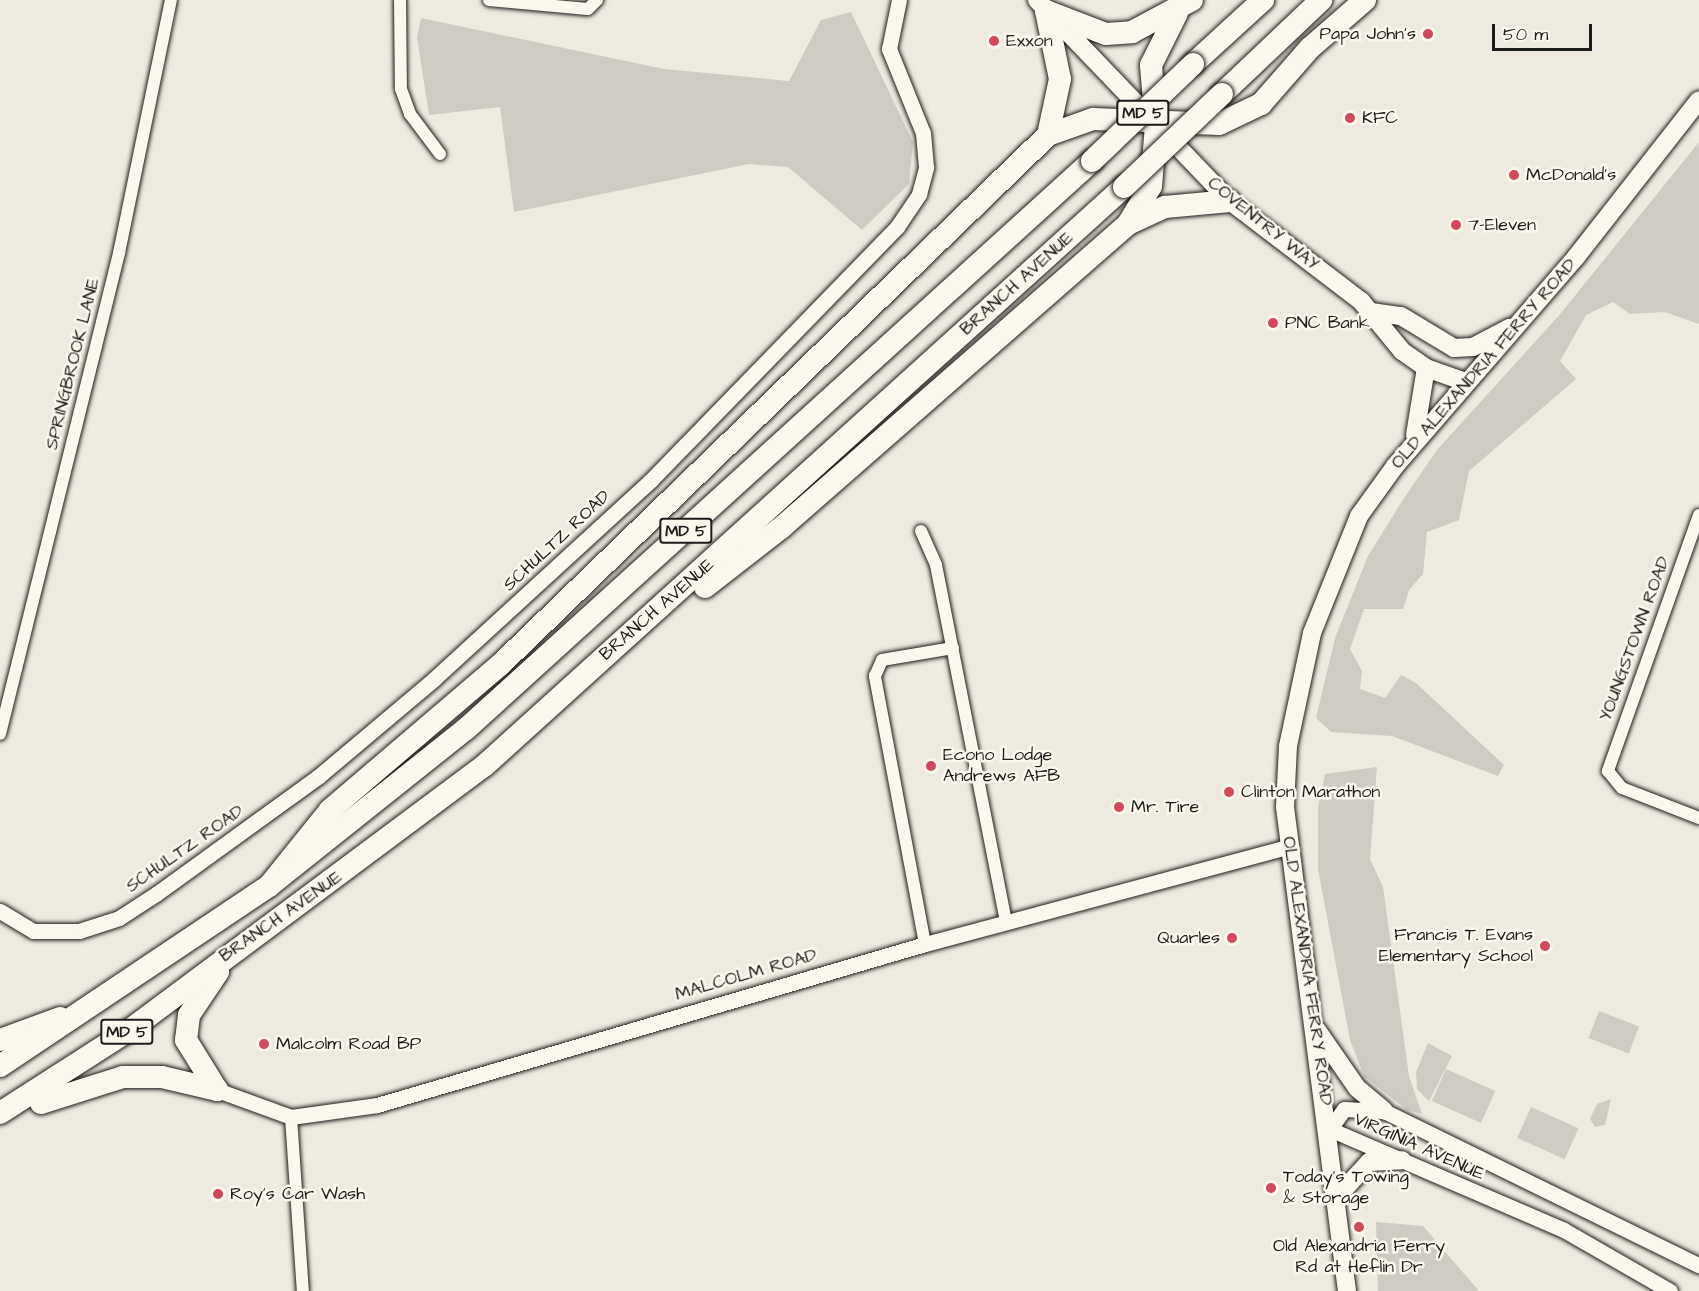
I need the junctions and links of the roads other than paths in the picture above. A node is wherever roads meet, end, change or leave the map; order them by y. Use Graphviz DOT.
graph roads {
  1 [pos="171,0"];
  2 [pos="400,0"];
  3 [pos="489,0"];
  4 [pos="899,0"];
  5 [pos="1263,0"];
  6 [pos="1321,0"];
  7 [pos="1365,0"];
  8 [pos="592,4"];
  9 [pos="1041,5"];
  10 [pos="1184,6"];
  11 [pos="1699,100"];
  12 [pos="1156,125"];
  13 [pos="1048,135"];
  14 [pos="440,154"];
  15 [pos="1230,201"];
  16 [pos="1128,224"];
  17 [pos="1371,312"];
  18 [pos="1516,325"];
  19 [pos="1433,333"];
  20 [pos="1426,368"];
  21 [pos="1466,382"];
  22 [pos="1413,442"];
  23 [pos="1699,515"];
  24 [pos="921,531"];
  25 [pos="953,648"];
  26 [pos="594,666"];
  27 [pos="0,734"];
  28 [pos="1699,818"];
  29 [pos="1288,847"];
  30 [pos="269,886"];
  31 [pos="0,911"];
  32 [pos="1006,922"];
  33 [pos="247,939"];
  34 [pos="925,944"];
  35 [pos="95,1006"];
  36 [pos="1312,1023"];
  37 [pos="0,1040"];
  38 [pos="0,1066"];
  39 [pos="217,1090"];
  40 [pos="1384,1111"];
  41 [pos="0,1113"];
  42 [pos="291,1117"];
  43 [pos="0,1121"];
  44 [pos="1330,1129"];
  45 [pos="1402,1160"];
  46 [pos="1338,1196"];
  47 [pos="1699,1265"];
  48 [pos="303,1291"];
  49 [pos="1347,1291"];
  50 [pos="1670,1291"];
  1 -- 27 [label="street, SPRINGBROOK LANE"];
  2 -- 14 [label="street"];
  3 -- 8 [label="street"];
  4 -- 31 [label="street, SCHULTZ ROAD"];
  5 -- 30 [label="highway, BRANCH AVENUE / MD 5, bridge"];
  6 -- 26 [label="highway, BRANCH AVENUE / MD 5, bridge"];
  7 -- 12 [label="highway"];
  9 -- 10 [label="highway"];
  9 -- 12 [label="main road, COVENTRY WAY"];
  9 -- 13 [label="highway"];
  10 -- 12 [label="highway"];
  11 -- 18 [label="main road, OLD ALEXANDRIA FERRY ROAD"];
  12 -- 13 [label="highway"];
  12 -- 15 [label="main road, COVENTRY WAY"];
  12 -- 16 [label="highway"];
  13 -- 30 [label="highway"];
  15 -- 16 [label="highway"];
  15 -- 17 [label="main road, COVENTRY WAY"];
  16 -- 26 [label="highway"];
  17 -- 19 [label="main road"];
  17 -- 20 [label="main road, COVENTRY WAY"];
  18 -- 19 [label="main road"];
  18 -- 21 [label="main road, OLD ALEXANDRIA FERRY ROAD"];
  19 -- 21 [label="main road"];
  20 -- 21 [label="main road, COVENTRY WAY"];
  20 -- 22 [label="main road"];
  21 -- 22 [label="main road, OLD ALEXANDRIA FERRY ROAD"];
  22 -- 29 [label="main road, OLD ALEXANDRIA FERRY ROAD"];
  23 -- 28 [label="street, YOUNGSTOWN ROAD"];
  24 -- 25 [label="street"];
  25 -- 32 [label="street"];
  25 -- 34 [label="street"];
  26 -- 33 [label="highway, BRANCH AVENUE / MD 5"];
  29 -- 32 [label="street, MALCOLM ROAD"];
  29 -- 36 [label="main road, OLD ALEXANDRIA FERRY ROAD"];
  30 -- 35 [label="highway, BRANCH AVENUE / MD 5"];
  32 -- 34 [label="street, MALCOLM ROAD"];
  33 -- 39 [label="highway"];
  33 -- 41 [label="highway, BRANCH AVENUE / MD 5"];
  34 -- 42 [label="street, MALCOLM ROAD"];
  35 -- 37 [label="highway"];
  35 -- 38 [label="highway, BRANCH AVENUE / MD 5"];
  36 -- 40 [label="main road"];
  36 -- 44 [label="main road, OLD ALEXANDRIA FERRY ROAD"];
  39 -- 42 [label="street, MALCOLM ROAD"];
  39 -- 43 [label="highway"];
  40 -- 44 [label="street, VIRGINIA AVENUE"];
  40 -- 47 [label="street, VIRGINIA AVENUE"];
  42 -- 48 [label="street"];
  44 -- 45 [label="street, VIRGINIA AVENUE"];
  44 -- 46 [label="main road, OLD ALEXANDRIA FERRY ROAD"];
  45 -- 46 [label="main road"];
  45 -- 50 [label="street, VIRGINIA AVENUE"];
  46 -- 49 [label="main road, OLD ALEXANDRIA FERRY ROAD"];
}
